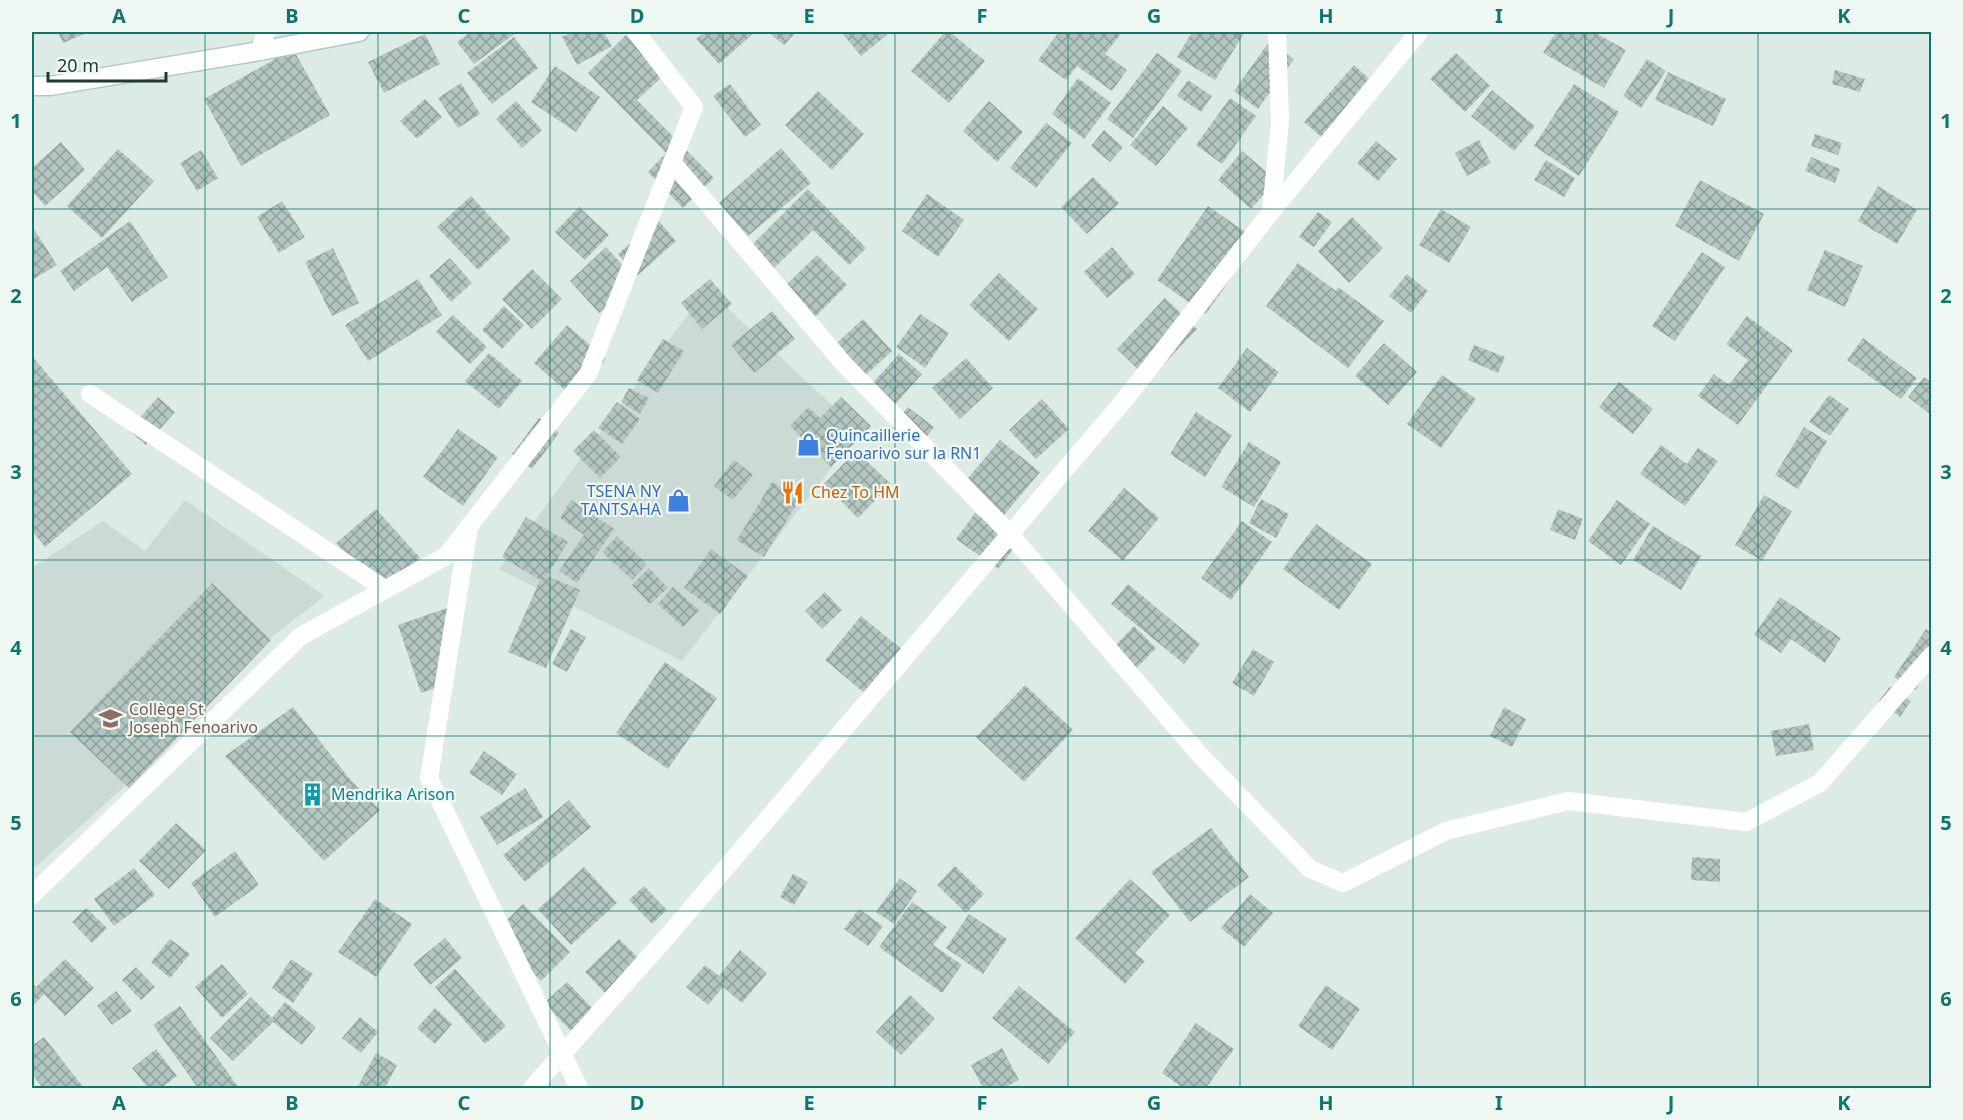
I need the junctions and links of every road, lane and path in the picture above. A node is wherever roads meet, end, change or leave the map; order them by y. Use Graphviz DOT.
graph roads {
  1 [pos="266,32"];
  2 [pos="358,32"];
  3 [pos="636,32"];
  4 [pos="1277,32"];
  5 [pos="1419,32"];
  6 [pos="260,51"];
  7 [pos="32,86"];
  8 [pos="672,162"];
  9 [pos="1271,212"];
  10 [pos="90,394"];
  11 [pos="470,524"];
  12 [pos="1010,534"];
  13 [pos="386,589"];
  14 [pos="1932,655"];
  15 [pos="32,895"];
  16 [pos="563,1054"];
  17 [pos="532,1089"];
  18 [pos="579,1089"];
  1 -- 6 [label="street"];
  2 -- 6 [label="street"];
  3 -- 8 [label="street"];
  4 -- 9 [label="street"];
  5 -- 9 [label="street"];
  6 -- 7 [label="street"];
  8 -- 11 [label="street"];
  8 -- 12 [label="street"];
  9 -- 12 [label="street"];
  10 -- 13 [label="street"];
  11 -- 13 [label="street"];
  11 -- 16 [label="street"];
  12 -- 14 [label="street"];
  12 -- 16 [label="street"];
  13 -- 15 [label="street"];
  16 -- 17 [label="street"];
  16 -- 18 [label="street"];
}
